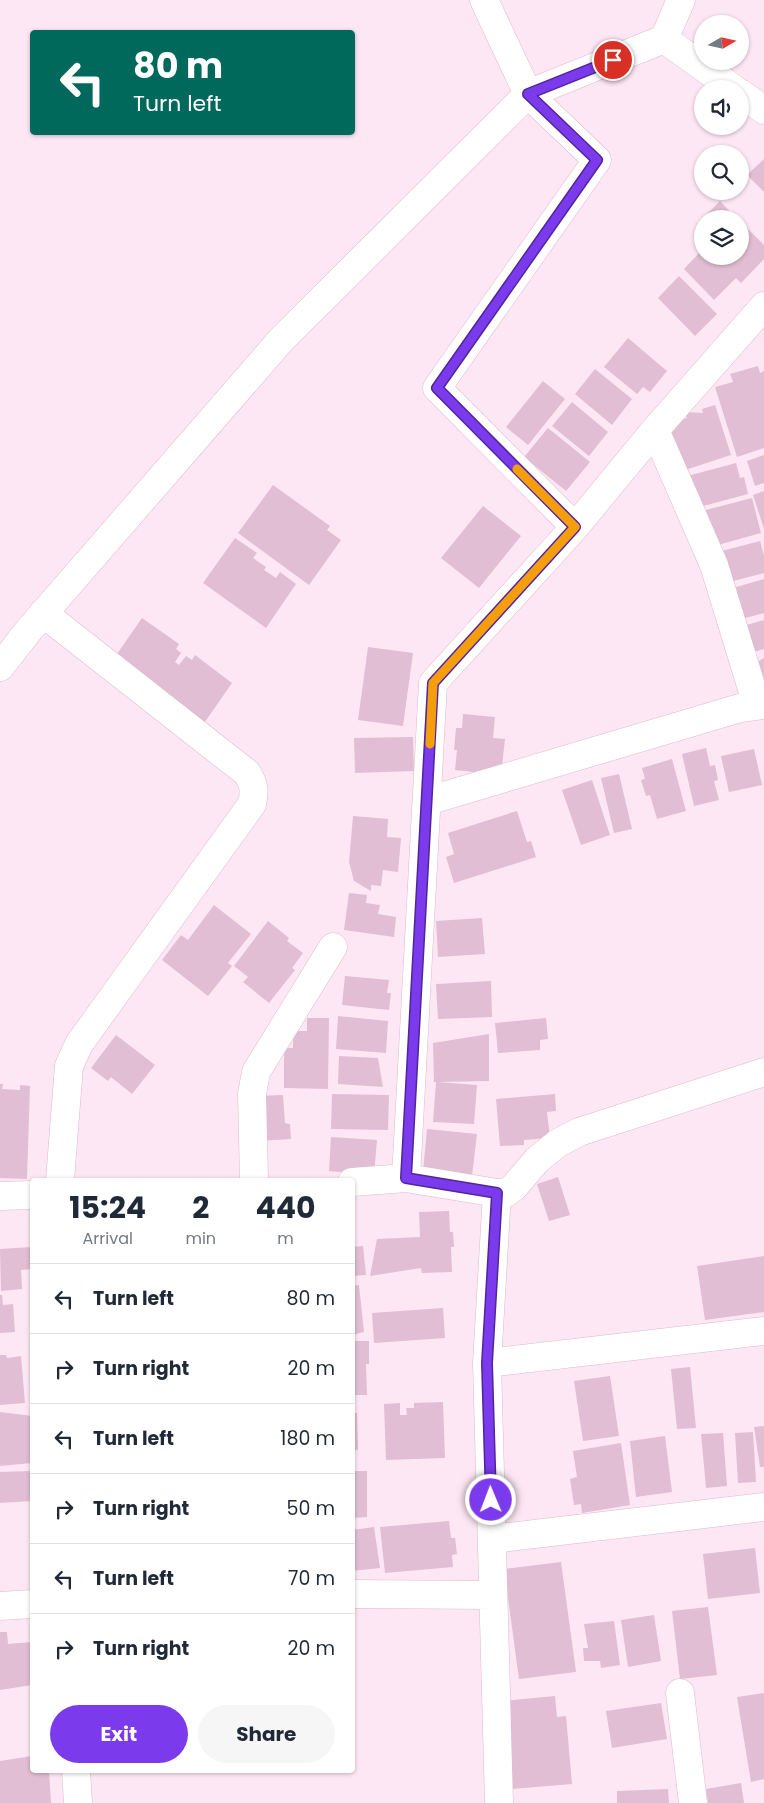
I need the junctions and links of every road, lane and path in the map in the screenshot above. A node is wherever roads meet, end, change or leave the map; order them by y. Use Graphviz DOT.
graph roads {
  1 [pos="484,0"];
  2 [pos="682,0"];
  3 [pos="664,39"];
  4 [pos="721,80"];
  5 [pos="528,94"];
  6 [pos="749,99"];
  7 [pos="764,110"];
  8 [pos="764,306"];
  9 [pos="655,430"];
  10 [pos="575,527"];
  11 [pos="44,613"];
  12 [pos="0,667"];
  13 [pos="761,705"];
  14 [pos="427,801"];
  15 [pos="333,947"];
  16 [pos="764,1072"];
  17 [pos="60,1178"];
  18 [pos="254,1178"];
  19 [pos="406,1178"];
  20 [pos="355,1182"];
  21 [pos="497,1193"];
  22 [pos="30,1195"];
  23 [pos="0,1196"];
  24 [pos="764,1331"];
  25 [pos="487,1363"];
  26 [pos="764,1507"];
  27 [pos="492,1539"];
  28 [pos="355,1594"];
  29 [pos="493,1595"];
  30 [pos="30,1604"];
  31 [pos="0,1606"];
  32 [pos="680,1693"];
  33 [pos="76,1773"];
  34 [pos="78,1803"];
  35 [pos="499,1803"];
  36 [pos="693,1803"];
  1 -- 5 [label="street"];
  2 -- 3 [label="street"];
  3 -- 4 [label="street"];
  3 -- 5 [label="street"];
  5 -- 10 [label="street"];
  5 -- 11 [label="street"];
  6 -- 7 [label="street"];
  8 -- 9 [label="street"];
  9 -- 10 [label="street"];
  9 -- 13 [label="street"];
  10 -- 14 [label="street"];
  11 -- 12 [label="street"];
  11 -- 17 [label="street"];
  13 -- 14 [label="street"];
  14 -- 19 [label="street"];
  15 -- 18 [label="street"];
  16 -- 21 [label="street"];
  19 -- 20 [label="street"];
  19 -- 21 [label="street"];
  21 -- 25 [label="street"];
  22 -- 23 [label="street"];
  24 -- 25 [label="street"];
  25 -- 27 [label="street"];
  26 -- 27 [label="street"];
  27 -- 29 [label="street"];
  28 -- 29 [label="street"];
  29 -- 35 [label="street"];
  30 -- 31 [label="street"];
  32 -- 36 [label="street"];
  33 -- 34 [label="street"];
}
